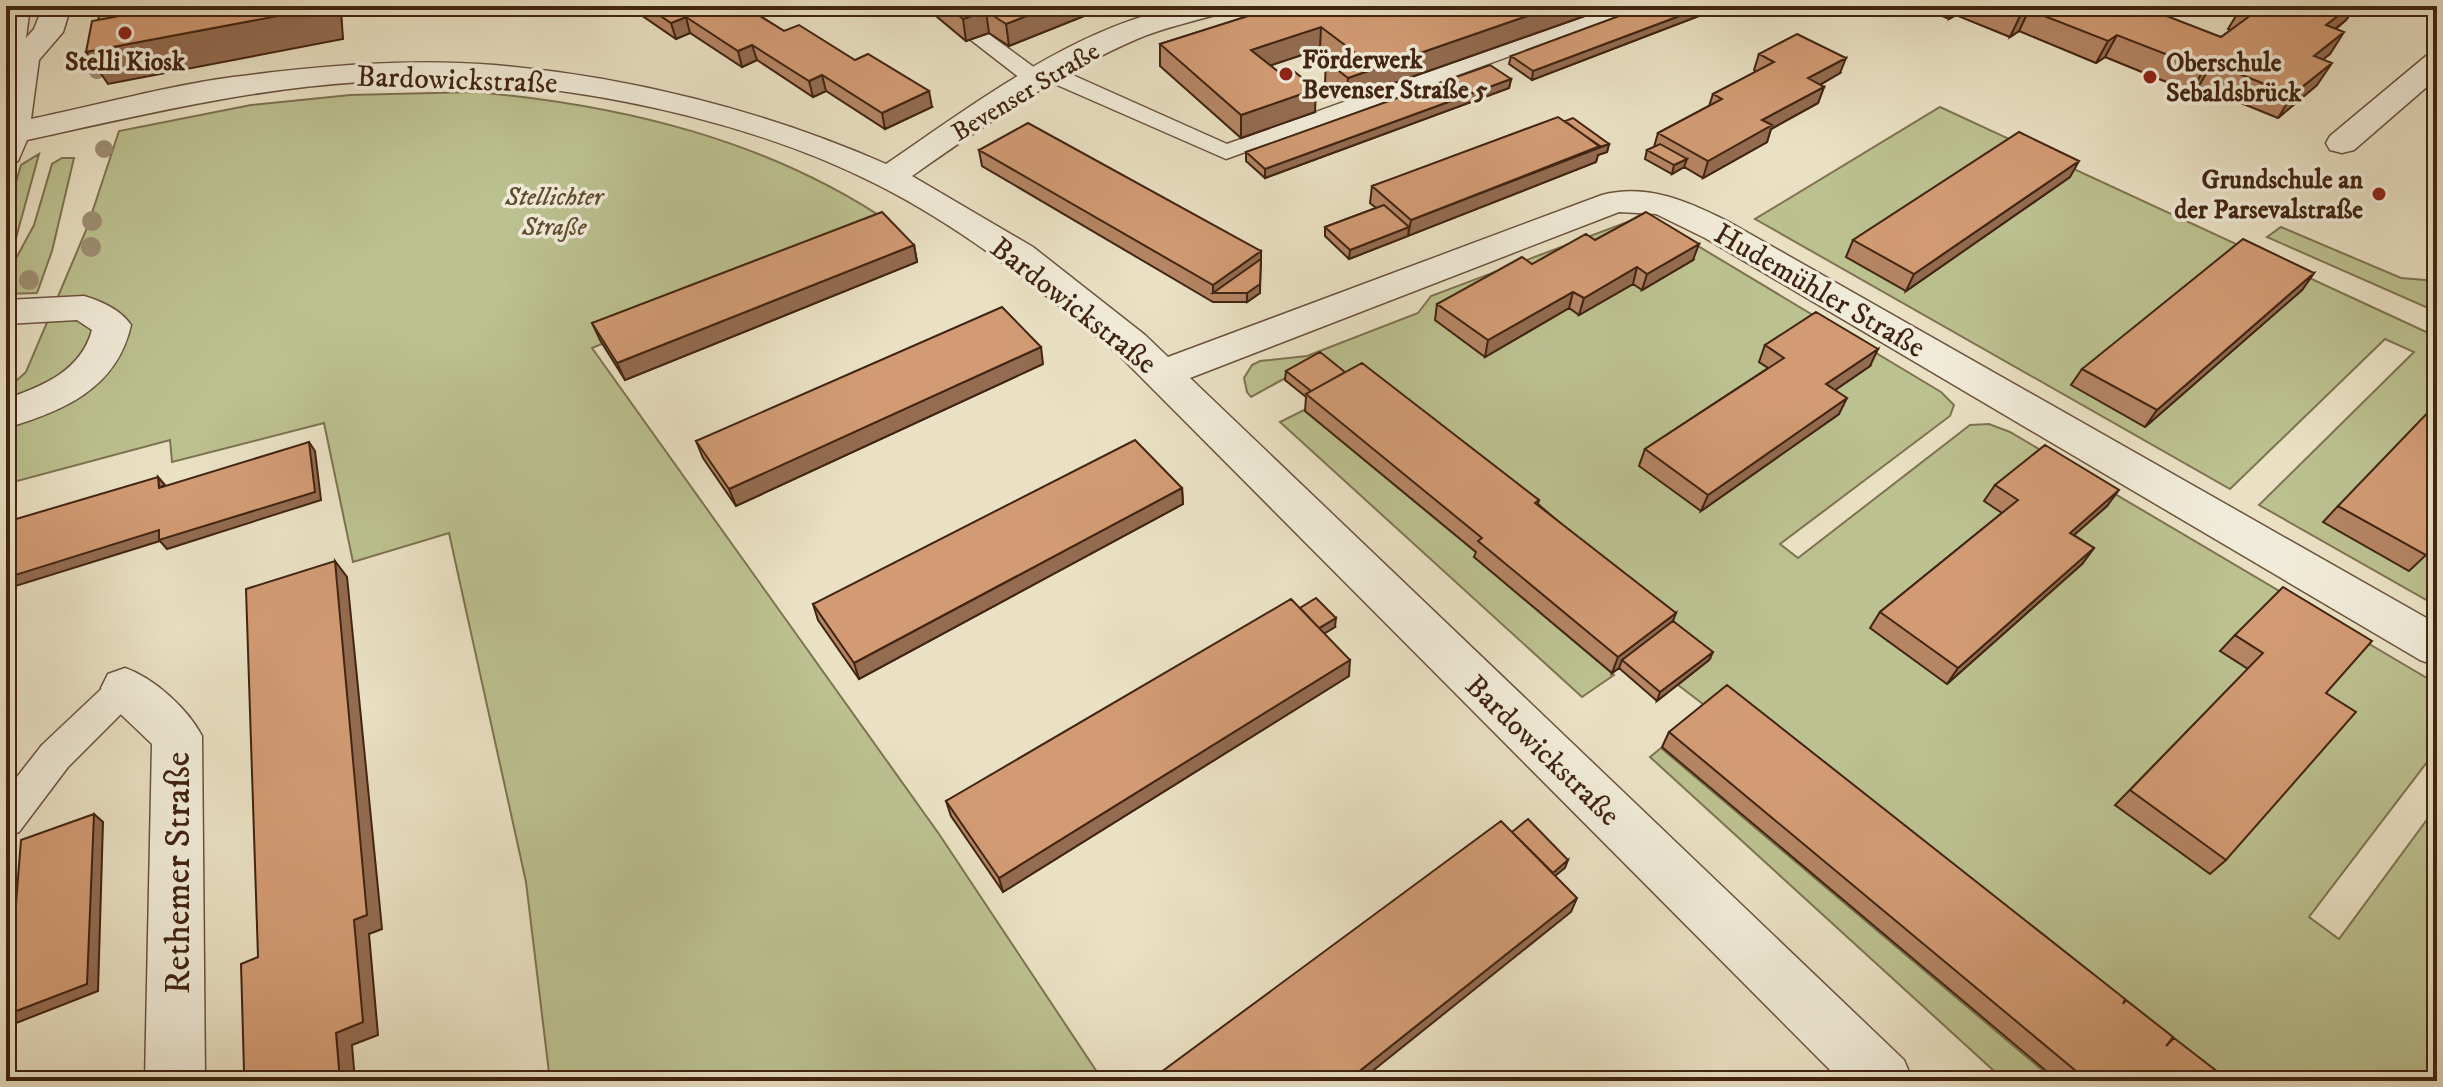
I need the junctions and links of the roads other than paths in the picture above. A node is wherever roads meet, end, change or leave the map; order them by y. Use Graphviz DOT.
graph roads {
  1 [pos="16,6"];
  2 [pos="57,6"];
  3 [pos="1215,6"];
  4 [pos="1630,6"];
  5 [pos="978,37"];
  6 [pos="24,58"];
  7 [pos="2437,62"];
  8 [pos="1043,76"];
  9 [pos="9,143"];
  10 [pos="2342,143"];
  11 [pos="889,177"];
  12 [pos="6,312"];
  13 [pos="1162,374"];
  14 [pos="6,414"];
  15 [pos="2437,647"];
  16 [pos="125,688"];
  17 [pos="6,820"];
  18 [pos="175,1081"];
  19 [pos="1883,1081"];
  1 -- 6 [label="street"];
  2 -- 6 [label="street"];
  3 -- 8 [label="street, Bevenser Straße"];
  4 -- 8 [label="lane"];
  5 -- 8 [label="lane"];
  6 -- 9 [label="street"];
  7 -- 10 [label="street"];
  8 -- 11 [label="street, Bevenser Straße"];
  9 -- 11 [label="street, Bardowickstraße"];
  11 -- 13 [label="street, Bardowickstraße"];
  12 -- 14 [label="street"];
  13 -- 15 [label="street, Hudemühler Straße"];
  13 -- 19 [label="street, Bardowickstraße"];
  16 -- 17 [label="lane"];
  16 -- 18 [label="street, Rethemer Straße"];
}
